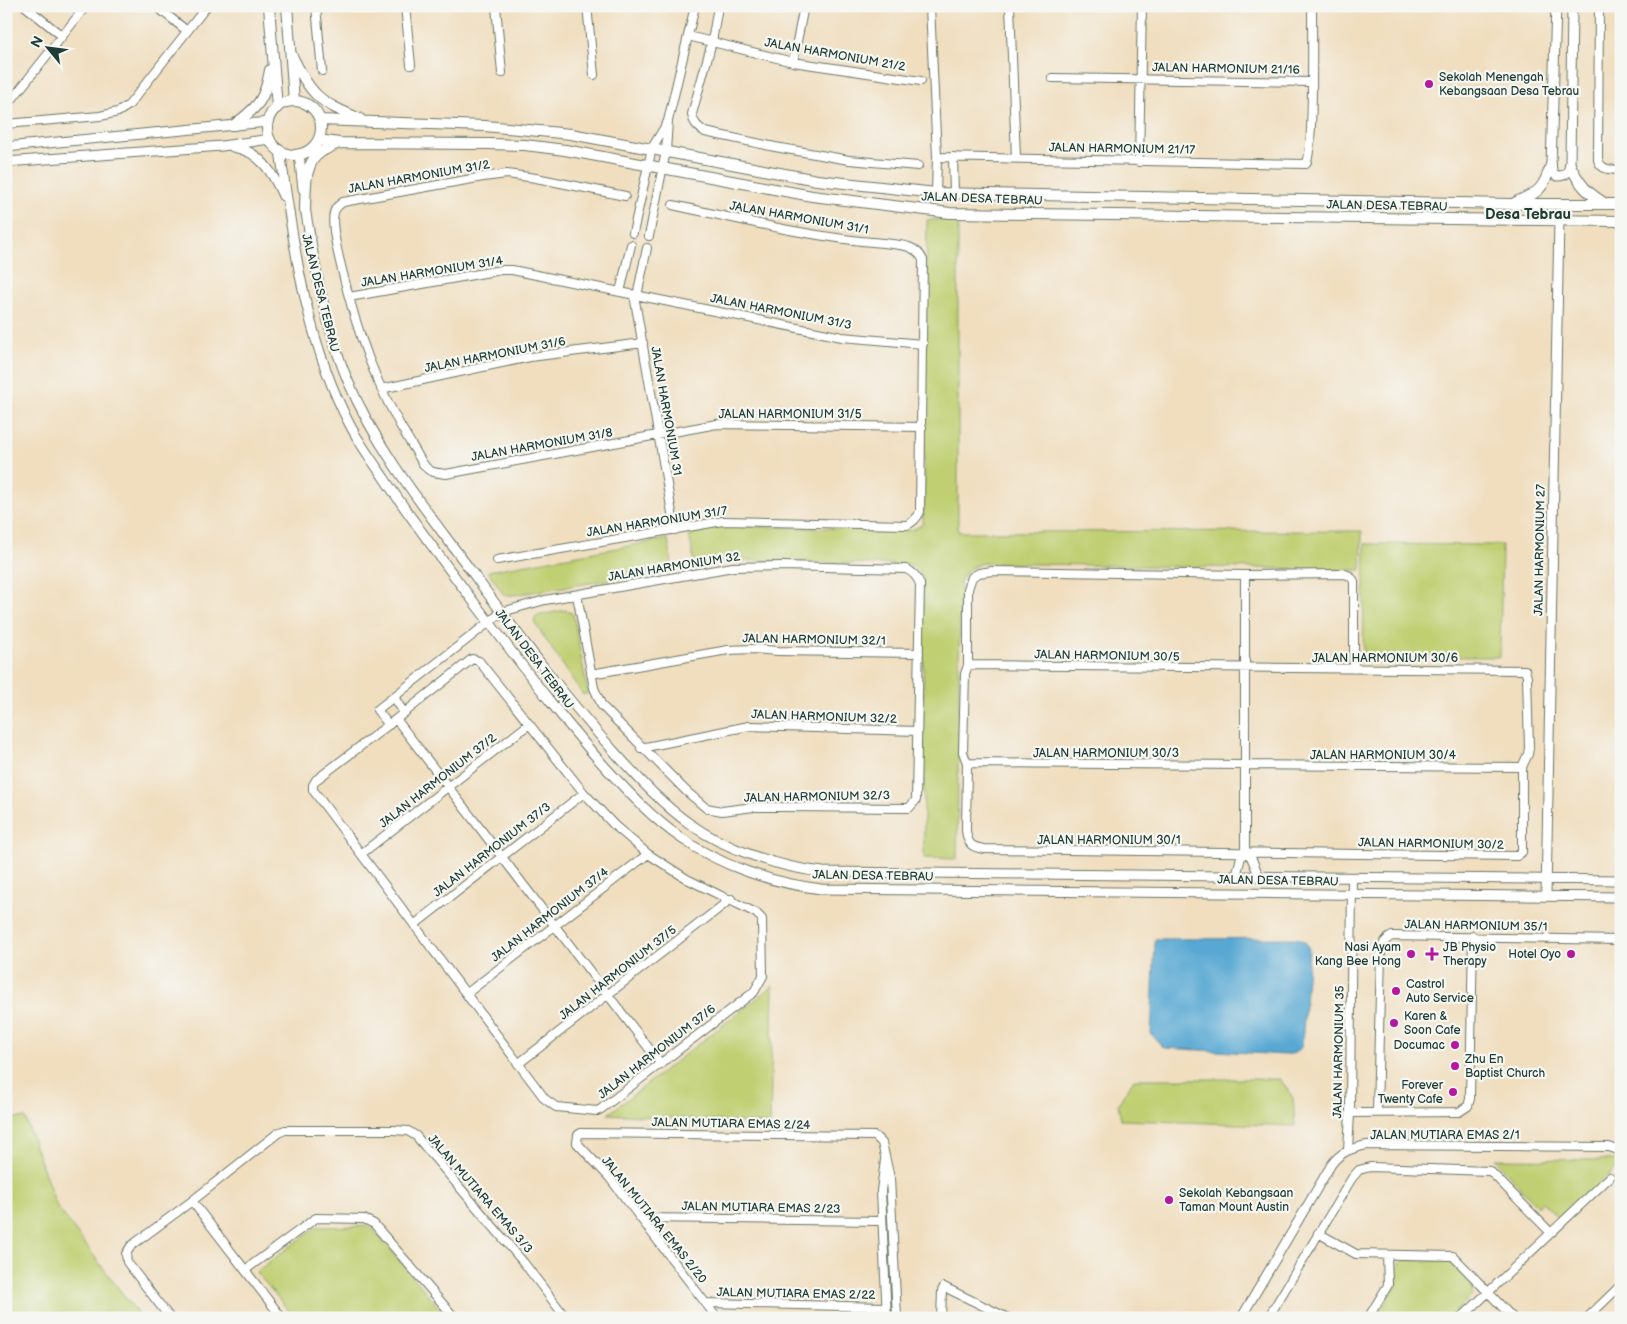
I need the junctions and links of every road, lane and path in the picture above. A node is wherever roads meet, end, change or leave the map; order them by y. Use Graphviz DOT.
graph roads {
  1 [pos="25,6"];
  2 [pos="86,6"];
  3 [pos="156,6"];
  4 [pos="207,6"];
  5 [pos="269,6"];
  6 [pos="287,6"];
  7 [pos="316,6"];
  8 [pos="405,6"];
  9 [pos="496,6"];
  10 [pos="587,6"];
  11 [pos="696,6"];
  12 [pos="718,6"];
  13 [pos="804,6"];
  14 [pos="930,6"];
  15 [pos="1010,6"];
  16 [pos="1142,6"];
  17 [pos="1312,6"];
  18 [pos="1556,6"];
  19 [pos="1572,6"];
  20 [pos="1599,6"];
  21 [pos="187,31"];
  22 [pos="62,36"];
  23 [pos="688,36"];
  24 [pos="712,42"];
  25 [pos="274,53"];
  26 [pos="291,54"];
  27 [pos="793,62"];
  28 [pos="411,65"];
  29 [pos="322,71"];
  30 [pos="502,73"];
  31 [pos="594,75"];
  32 [pos="1052,78"];
  33 [pos="1140,79"];
  34 [pos="921,81"];
  35 [pos="1311,82"];
  36 [pos="294,101"];
  37 [pos="6,107"];
  38 [pos="277,108"];
  39 [pos="320,120"];
  40 [pos="367,121"];
  41 [pos="668,121"];
  42 [pos="268,122"];
  43 [pos="6,124"];
  44 [pos="234,125"];
  45 [pos="270,139"];
  46 [pos="318,140"];
  47 [pos="339,143"];
  48 [pos="222,146"];
  49 [pos="6,147"];
  50 [pos="652,148"];
  51 [pos="280,150"];
  52 [pos="666,150"];
  53 [pos="299,154"];
  54 [pos="937,157"];
  55 [pos="953,157"];
  56 [pos="1016,158"];
  57 [pos="6,162"];
  58 [pos="1139,162"];
  59 [pos="648,164"];
  60 [pos="1551,165"];
  61 [pos="1570,165"];
  62 [pos="918,166"];
  63 [pos="663,167"];
  64 [pos="1621,170"];
  65 [pos="936,193"];
  66 [pos="954,193"];
  67 [pos="625,196"];
  68 [pos="1510,204"];
  69 [pos="1607,204"];
  70 [pos="1621,204"];
  71 [pos="288,205"];
  72 [pos="673,205"];
  73 [pos="305,210"];
  74 [pos="653,214"];
  75 [pos="637,218"];
  76 [pos="1559,220"];
  77 [pos="1621,221"];
  78 [pos="634,233"];
  79 [pos="649,236"];
  80 [pos="631,245"];
  81 [pos="647,248"];
  82 [pos="620,292"];
  83 [pos="636,296"];
  84 [pos="348,297"];
  85 [pos="643,342"];
  86 [pos="923,344"];
  87 [pos="381,389"];
  88 [pos="922,427"];
  89 [pos="658,435"];
  90 [pos="675,530"];
  91 [pos="497,560"];
  92 [pos="1244,575"];
  93 [pos="576,594"];
  94 [pos="502,612"];
  95 [pos="489,622"];
  96 [pos="919,653"];
  97 [pos="968,665"];
  98 [pos="1244,668"];
  99 [pos="1354,670"];
  100 [pos="1525,670"];
  101 [pos="591,674"];
  102 [pos="394,698"];
  103 [pos="404,713"];
  104 [pos="396,719"];
  105 [pos="388,725"];
  106 [pos="528,725"];
  107 [pos="917,731"];
  108 [pos="641,748"];
  109 [pos="967,763"];
  110 [pos="1245,765"];
  111 [pos="1522,767"];
  112 [pos="448,787"];
  113 [pos="584,793"];
  114 [pos="1245,852"];
  115 [pos="361,854"];
  116 [pos="648,854"];
  117 [pos="502,857"];
  118 [pos="888,872"];
  119 [pos="1259,876"];
  120 [pos="1236,877"];
  121 [pos="1352,877"];
  122 [pos="1546,879"];
  123 [pos="1621,880"];
  124 [pos="888,890"];
  125 [pos="1352,894"];
  126 [pos="1546,896"];
  127 [pos="1621,897"];
  128 [pos="731,899"];
  129 [pos="414,925"];
  130 [pos="555,926"];
  131 [pos="1473,936"];
  132 [pos="1621,940"];
  133 [pos="466,994"];
  134 [pos="608,995"];
  135 [pos="518,1064"];
  136 [pos="660,1064"];
  137 [pos="1377,1112"];
  138 [pos="1350,1113"];
  139 [pos="578,1135"];
  140 [pos="1348,1150"];
  141 [pos="1621,1150"];
  142 [pos="885,1155"];
  143 [pos="1610,1177"];
  144 [pos="192,1201"];
  145 [pos="640,1218"];
  146 [pos="881,1221"];
  147 [pos="1318,1233"];
  148 [pos="1551,1233"];
  149 [pos="1387,1255"];
  150 [pos="245,1270"];
  151 [pos="1621,1285"];
  152 [pos="1489,1292"];
  153 [pos="706,1304"];
  154 [pos="886,1306"];
  155 [pos="170,1318"];
  156 [pos="282,1318"];
  157 [pos="455,1318"];
  158 [pos="566,1318"];
  159 [pos="717,1318"];
  160 [pos="887,1318"];
  161 [pos="897,1318"];
  162 [pos="941,1318"];
  163 [pos="1008,1318"];
  164 [pos="1242,1318"];
  165 [pos="1268,1318"];
  166 [pos="1368,1318"];
  167 [pos="1462,1318"];
  168 [pos="1513,1318"];
  169 [pos="1587,1318"];
  1 -- 22 [label="street"];
  2 -- 22 [label="street"];
  3 -- 21 [label="street"];
  4 -- 21 [label="street"];
  5 -- 25 [label="main road"];
  6 -- 26 [label="main road"];
  7 -- 29 [label="street"];
  8 -- 28 [label="street"];
  9 -- 30 [label="street"];
  10 -- 31 [label="street"];
  11 -- 23 [label="street"];
  12 -- 24 [label="street"];
  13 -- 27 [label="street"];
  14 -- 54 [label="street"];
  15 -- 56 [label="street"];
  16 -- 33 [label="street"];
  17 -- 35 [label="street"];
  18 -- 60 [label="street"];
  19 -- 61 [label="street"];
  20 -- 64 [label="street"];
  21 -- 43 [label="street"];
  22 -- 37 [label="street"];
  23 -- 24 [label="street, JALAN HARMONIUM 21/2"];
  23 -- 41 [label="street"];
  24 -- 27 [label="street, JALAN HARMONIUM 21/2"];
  24 -- 62 [label="street"];
  25 -- 38 [label="main road"];
  25 -- 44 [label="main road"];
  26 -- 36 [label="main road"];
  26 -- 40 [label="main road"];
  27 -- 34 [label="street, JALAN HARMONIUM 21/2"];
  32 -- 33 [label="street, JALAN HARMONIUM 21/16"];
  33 -- 35 [label="street, JALAN HARMONIUM 21/16"];
  33 -- 58 [label="street"];
  35 -- 58 [label="street, JALAN HARMONIUM 21/17"];
  36 -- 38 [label="main road"];
  36 -- 39 [label="main road"];
  38 -- 42 [label="main road"];
  39 -- 40 [label="main road, JALAN DESA TEBRAU"];
  39 -- 46 [label="main road"];
  40 -- 50 [label="main road, JALAN DESA TEBRAU"];
  41 -- 50 [label="street"];
  41 -- 52 [label="street"];
  42 -- 44 [label="street"];
  42 -- 45 [label="main road"];
  44 -- 49 [label="street"];
  45 -- 48 [label="street"];
  45 -- 51 [label="main road"];
  46 -- 47 [label="main road, JALAN DESA TEBRAU"];
  46 -- 53 [label="main road"];
  47 -- 59 [label="main road, JALAN DESA TEBRAU"];
  47 -- 73 [label="main road"];
  48 -- 57 [label="street"];
  48 -- 71 [label="street"];
  50 -- 52 [label="main road, JALAN DESA TEBRAU"];
  50 -- 59 [label="street"];
  51 -- 53 [label="main road"];
  51 -- 71 [label="street, JALAN DESA TEBRAU"];
  52 -- 63 [label="street"];
  52 -- 65 [label="main road, JALAN DESA TEBRAU"];
  53 -- 73 [label="street, JALAN DESA TEBRAU"];
  54 -- 55 [label="street, JALAN HARMONIUM 21/17"];
  54 -- 65 [label="street"];
  55 -- 56 [label="street, JALAN HARMONIUM 21/17"];
  55 -- 66 [label="street"];
  56 -- 58 [label="street, JALAN HARMONIUM 21/17"];
  59 -- 63 [label="main road, JALAN DESA TEBRAU"];
  59 -- 75 [label="street"];
  60 -- 61 [label="street"];
  60 -- 68 [label="main road"];
  61 -- 69 [label="main road"];
  63 -- 74 [label="street"];
  63 -- 76 [label="main road, JALAN DESA TEBRAU"];
  65 -- 66 [label="main road, JALAN DESA TEBRAU"];
  66 -- 68 [label="main road, JALAN DESA TEBRAU"];
  67 -- 84 [label="street, JALAN HARMONIUM 31/2"];
  68 -- 69 [label="main road, JALAN DESA TEBRAU"];
  69 -- 70 [label="main road, JALAN DESA TEBRAU"];
  71 -- 95 [label="street, JALAN DESA TEBRAU"];
  72 -- 86 [label="street, JALAN HARMONIUM 31/1"];
  73 -- 94 [label="street, JALAN DESA TEBRAU"];
  74 -- 75 [label="street"];
  74 -- 79 [label="street"];
  75 -- 78 [label="street"];
  76 -- 77 [label="main road, JALAN DESA TEBRAU"];
  76 -- 122 [label="street, JALAN HARMONIUM 27"];
  80 -- 82 [label="street"];
  81 -- 83 [label="street, JALAN HARMONIUM 31"];
  82 -- 83 [label="street, JALAN HARMONIUM 31/4"];
  82 -- 84 [label="street, JALAN HARMONIUM 31/4"];
  83 -- 85 [label="street, JALAN HARMONIUM 31"];
  83 -- 86 [label="street, JALAN HARMONIUM 31/3"];
  84 -- 87 [label="street"];
  85 -- 87 [label="street, JALAN HARMONIUM 31/6"];
  85 -- 89 [label="street, JALAN HARMONIUM 31"];
  86 -- 88 [label="street"];
  87 -- 89 [label="street, JALAN HARMONIUM 31/8"];
  88 -- 89 [label="street, JALAN HARMONIUM 31/5"];
  88 -- 90 [label="street, JALAN HARMONIUM 31/7"];
  89 -- 90 [label="street, JALAN HARMONIUM 31"];
  90 -- 91 [label="street, JALAN HARMONIUM 31/7"];
  92 -- 97 [label="street"];
  92 -- 98 [label="street"];
  92 -- 99 [label="street"];
  93 -- 94 [label="street, JALAN HARMONIUM 32"];
  93 -- 96 [label="street, JALAN HARMONIUM 32"];
  93 -- 101 [label="street, JALAN HARMONIUM 32/3"];
  94 -- 95 [label="street"];
  94 -- 118 [label="street, JALAN DESA TEBRAU"];
  95 -- 102 [label="street"];
  95 -- 124 [label="street, JALAN DESA TEBRAU"];
  96 -- 101 [label="street, JALAN HARMONIUM 32/1"];
  96 -- 107 [label="street"];
  97 -- 98 [label="street, JALAN HARMONIUM 30/5"];
  97 -- 109 [label="street"];
  98 -- 99 [label="street, JALAN HARMONIUM 30/6"];
  98 -- 110 [label="street"];
  99 -- 100 [label="street, JALAN HARMONIUM 30/6"];
  100 -- 111 [label="street, JALAN HARMONIUM 30/2"];
  101 -- 108 [label="street, JALAN HARMONIUM 32/3"];
  102 -- 103 [label="street"];
  102 -- 105 [label="street"];
  103 -- 104 [label="street"];
  103 -- 106 [label="street"];
  104 -- 105 [label="street"];
  104 -- 112 [label="street"];
  105 -- 115 [label="street"];
  106 -- 112 [label="street, JALAN HARMONIUM 37/2"];
  106 -- 113 [label="street"];
  107 -- 108 [label="street, JALAN HARMONIUM 32/2"];
  107 -- 108 [label="street, JALAN HARMONIUM 32/3"];
  109 -- 110 [label="street, JALAN HARMONIUM 30/3"];
  109 -- 114 [label="street, JALAN HARMONIUM 30/1"];
  110 -- 111 [label="street, JALAN HARMONIUM 30/4"];
  110 -- 114 [label="street"];
  111 -- 114 [label="street, JALAN HARMONIUM 30/2"];
  112 -- 115 [label="street, JALAN HARMONIUM 37/2"];
  112 -- 117 [label="street"];
  113 -- 116 [label="street"];
  113 -- 117 [label="street, JALAN HARMONIUM 37/3"];
  114 -- 119 [label="street"];
  114 -- 120 [label="street"];
  115 -- 129 [label="street"];
  116 -- 128 [label="street"];
  116 -- 130 [label="street, JALAN HARMONIUM 37/4"];
  117 -- 129 [label="street, JALAN HARMONIUM 37/3"];
  117 -- 130 [label="street"];
  118 -- 120 [label="street, JALAN DESA TEBRAU"];
  118 -- 124 [label="street"];
  119 -- 120 [label="street, JALAN DESA TEBRAU"];
  119 -- 121 [label="street, JALAN DESA TEBRAU"];
  121 -- 122 [label="street, JALAN DESA TEBRAU"];
  121 -- 125 [label="street, JALAN HARMONIUM 35"];
  122 -- 123 [label="street, JALAN DESA TEBRAU"];
  122 -- 126 [label="street, JALAN HARMONIUM 27"];
  124 -- 125 [label="street, JALAN DESA TEBRAU"];
  125 -- 126 [label="street, JALAN DESA TEBRAU"];
  125 -- 138 [label="street, JALAN HARMONIUM 35"];
  126 -- 127 [label="street, JALAN DESA TEBRAU"];
  128 -- 134 [label="street, JALAN HARMONIUM 37/5"];
  128 -- 136 [label="street, JALAN HARMONIUM 37/6"];
  129 -- 133 [label="street"];
  130 -- 133 [label="street, JALAN HARMONIUM 37/4"];
  130 -- 134 [label="street"];
  131 -- 132 [label="street, JALAN HARMONIUM 35/1"];
  131 -- 137 [label="street, JALAN HARMONIUM 35/1"];
  131 -- 137 [label="street"];
  133 -- 135 [label="street"];
  134 -- 135 [label="street, JALAN HARMONIUM 37/5"];
  134 -- 136 [label="street"];
  135 -- 136 [label="street, JALAN HARMONIUM 37/6"];
  137 -- 138 [label="street"];
  138 -- 140 [label="street, JALAN HARMONIUM 35"];
  139 -- 142 [label="street, JALAN MUTIARA EMAS 2/24"];
  139 -- 145 [label="street, JALAN MUTIARA EMAS 2/20"];
  140 -- 141 [label="street, JALAN MUTIARA EMAS 2/1"];
  140 -- 164 [label="street"];
  142 -- 146 [label="street"];
  142 -- 161 [label="street"];
  143 -- 148 [label="street"];
  144 -- 150 [label="street"];
  144 -- 155 [label="street, JALAN MUTIARA EMAS 3/3"];
  144 -- 158 [label="street, JALAN MUTIARA EMAS 3/3"];
  145 -- 146 [label="street, JALAN MUTIARA EMAS 2/23"];
  145 -- 153 [label="street, JALAN MUTIARA EMAS 2/20"];
  146 -- 154 [label="street"];
  147 -- 148 [label="street"];
  147 -- 149 [label="street"];
  147 -- 165 [label="street"];
  148 -- 152 [label="street"];
  149 -- 152 [label="street"];
  149 -- 166 [label="street"];
  150 -- 156 [label="street"];
  150 -- 157 [label="street"];
  151 -- 169 [label="street"];
  152 -- 167 [label="street"];
  152 -- 168 [label="street"];
  153 -- 154 [label="street, JALAN MUTIARA EMAS 2/22"];
  153 -- 159 [label="street, JALAN MUTIARA EMAS 2/20"];
  154 -- 160 [label="street"];
  162 -- 163 [label="street"];
}
